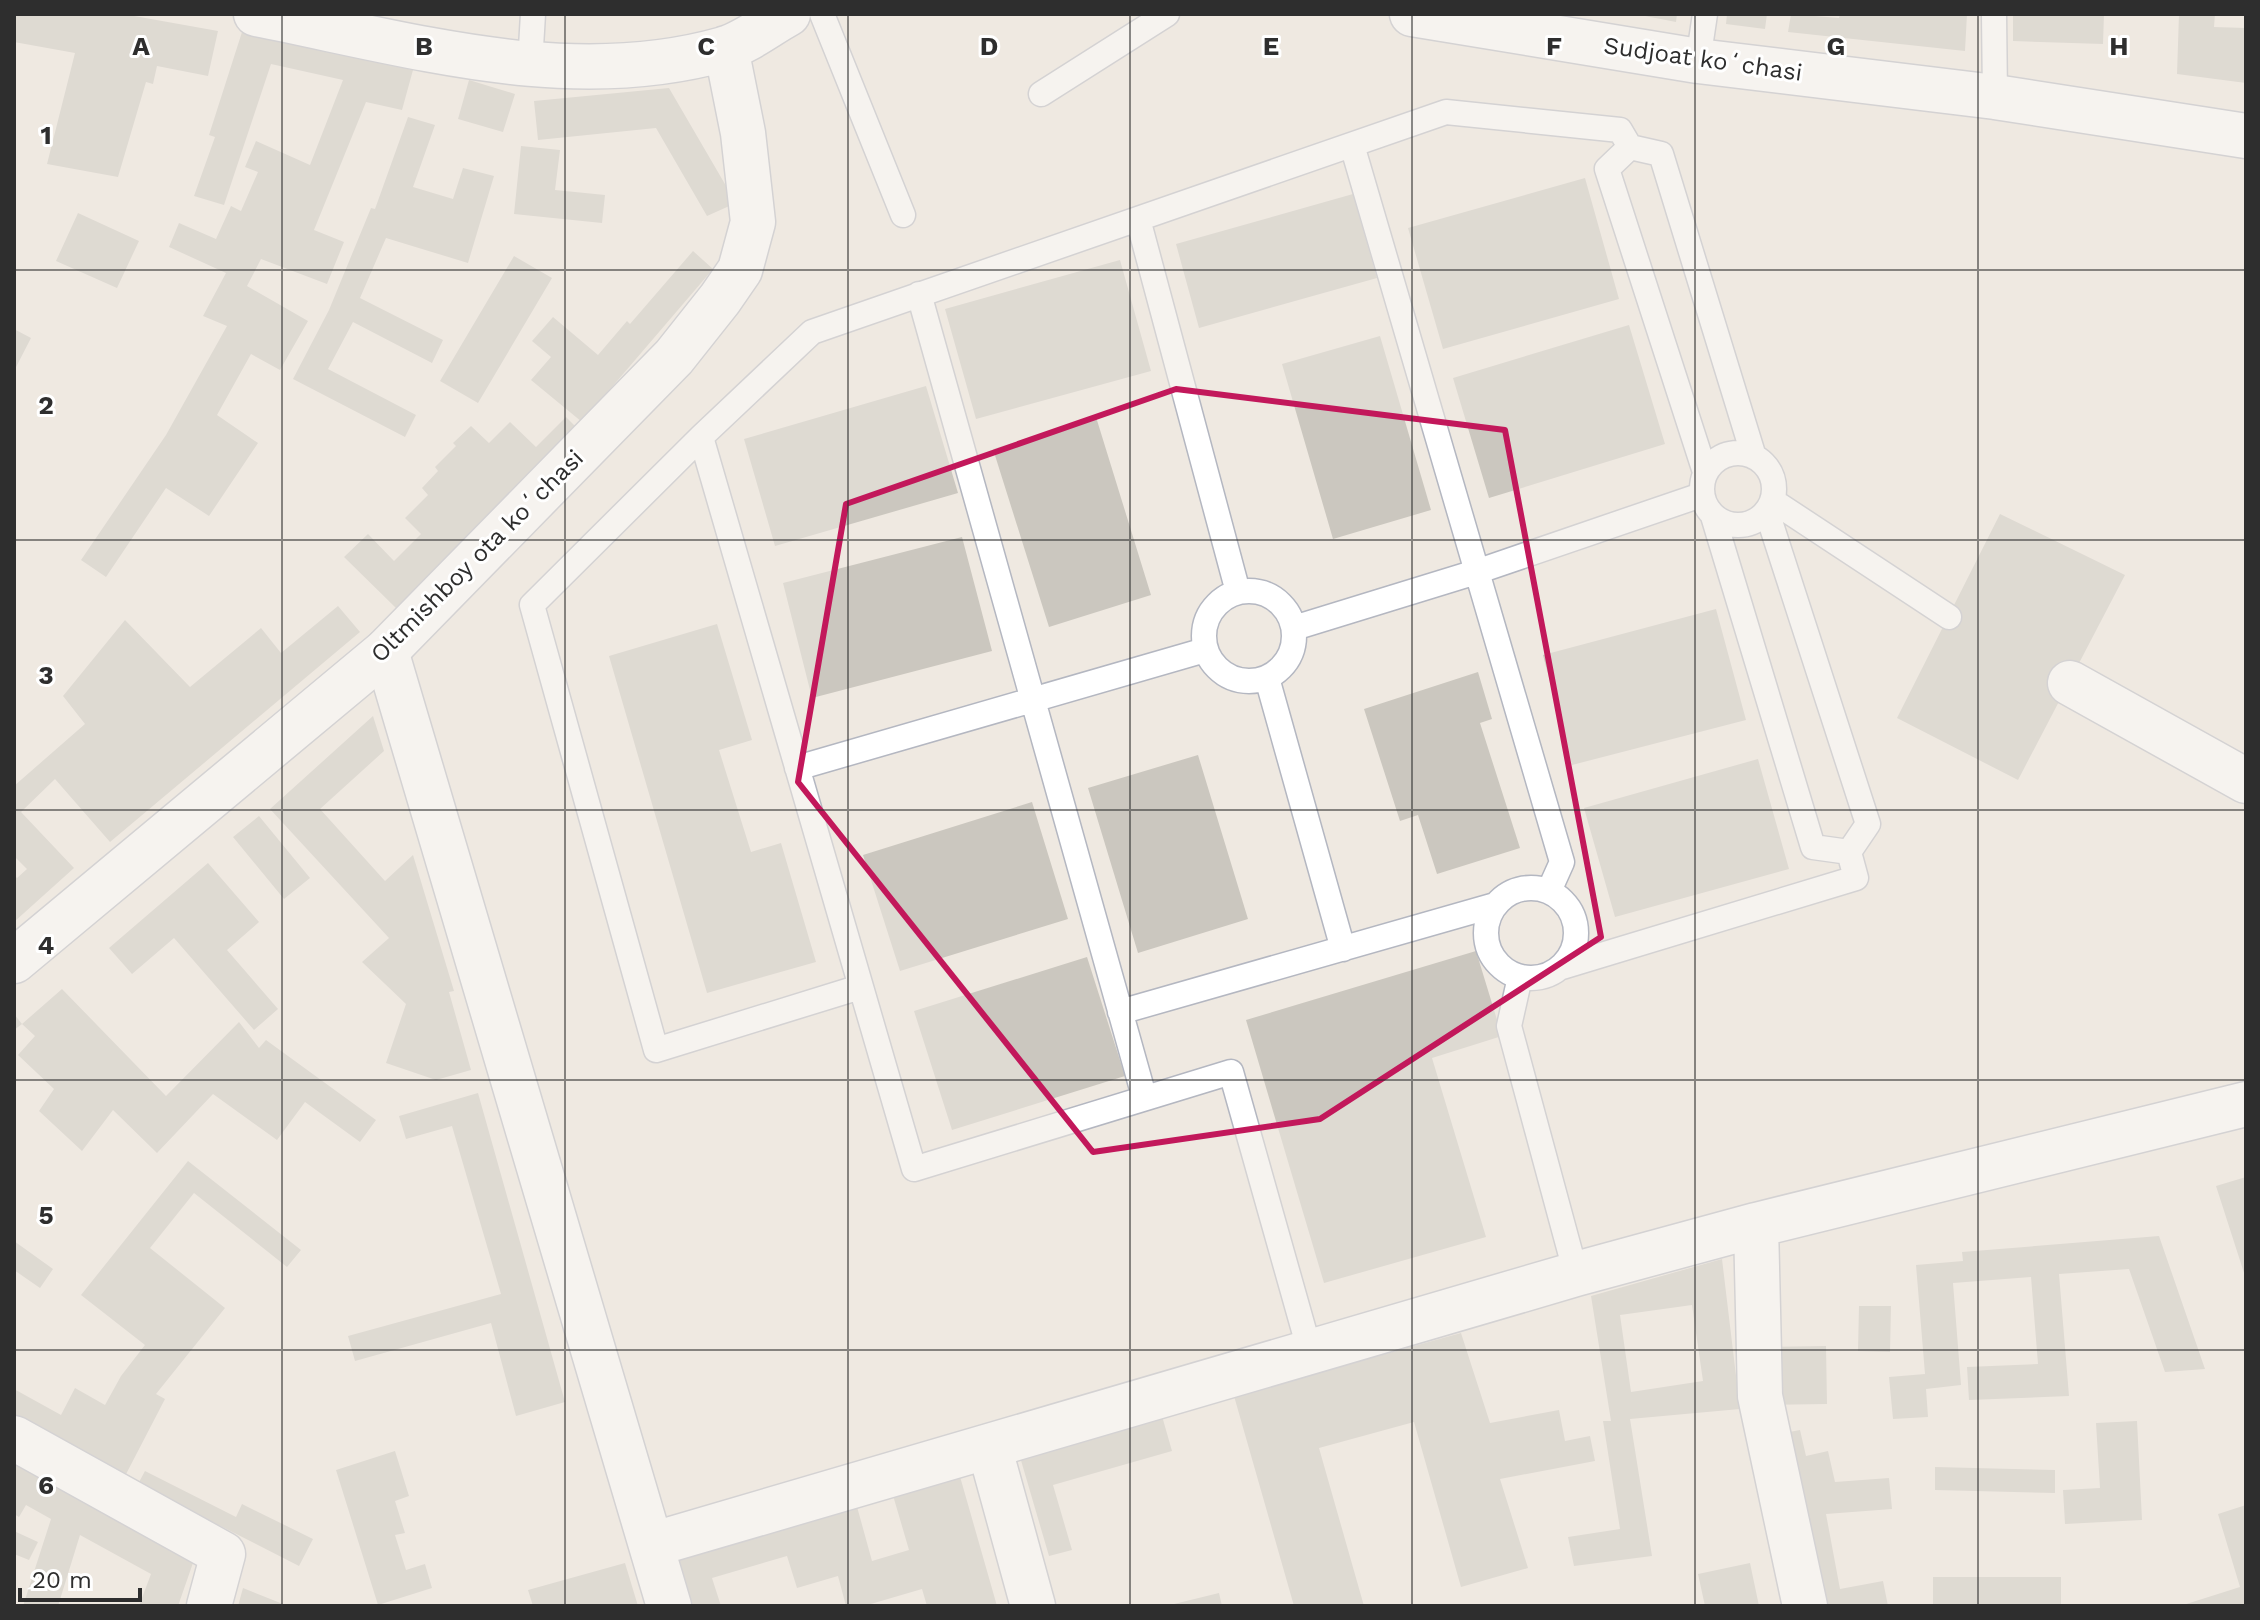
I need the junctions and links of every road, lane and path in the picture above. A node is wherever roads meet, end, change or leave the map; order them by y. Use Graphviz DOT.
graph roads {
  1 [pos="533,14"];
  2 [pos="788,14"];
  3 [pos="822,14"];
  4 [pos="1167,14"];
  5 [pos="1412,14"];
  6 [pos="1705,14"];
  7 [pos="1994,14"];
  8 [pos="262,15"];
  9 [pos="736,33"];
  10 [pos="1698,61"];
  11 [pos="530,64"];
  12 [pos="1041,94"];
  13 [pos="1995,97"];
  14 [pos="2246,136"];
  15 [pos="1352,145"];
  16 [pos="1630,147"];
  17 [pos="903,215"];
  18 [pos="1138,219"];
  19 [pos="919,294"];
  20 [pos="701,437"];
  21 [pos="1754,457"];
  22 [pos="1707,495"];
  23 [pos="1770,507"];
  24 [pos="1476,572"];
  25 [pos="1238,592"];
  26 [pos="1949,617"];
  27 [pos="1294,628"];
  28 [pos="1205,650"];
  29 [pos="386,651"];
  30 [pos="1267,678"];
  31 [pos="2070,683"];
  32 [pos="1032,701"];
  33 [pos="797,768"];
  34 [pos="2246,781"];
  35 [pos="1849,852"];
  36 [pos="1549,891"];
  37 [pos="1495,905"];
  38 [pos="1343,949"];
  39 [pos="14,961"];
  40 [pos="1562,967"];
  41 [pos="1520,977"];
  42 [pos="860,987"];
  43 [pos="1120,1012"];
  44 [pos="1144,1096"];
  45 [pos="2246,1104"];
  46 [pos="1756,1225"];
  47 [pos="1576,1274"];
  48 [pos="1310,1352"];
  49 [pos="14,1438"];
  50 [pos="989,1446"];
  51 [pos="651,1545"];
  52 [pos="209,1606"];
  53 [pos="669,1606"];
  54 [pos="1033,1606"];
  55 [pos="1805,1606"];
  1 -- 11 [label="lane"];
  2 -- 9 [label="street"];
  3 -- 17 [label="lane"];
  4 -- 12 [label="lane"];
  5 -- 10 [label="street, Sudjoat koʻchasi"];
  6 -- 10 [label="lane"];
  7 -- 13 [label="lane"];
  8 -- 11 [label="street"];
  9 -- 11 [label="street"];
  9 -- 29 [label="street, Oltmishboy ota koʻchasi"];
  10 -- 13 [label="street, Sudjoat koʻchasi"];
  13 -- 14 [label="street, Sudjoat koʻchasi"];
  15 -- 16 [label="lane"];
  15 -- 18 [label="lane"];
  15 -- 24 [label="lane"];
  16 -- 21 [label="lane"];
  16 -- 22 [label="lane"];
  18 -- 19 [label="lane"];
  18 -- 25 [label="lane"];
  19 -- 20 [label="lane"];
  19 -- 32 [label="lane"];
  20 -- 33 [label="lane"];
  20 -- 42 [label="lane"];
  21 -- 22 [label="lane"];
  21 -- 23 [label="lane"];
  22 -- 23 [label="lane"];
  22 -- 24 [label="lane"];
  22 -- 35 [label="lane"];
  23 -- 26 [label="lane"];
  23 -- 35 [label="lane"];
  24 -- 27 [label="lane"];
  24 -- 36 [label="lane"];
  25 -- 27 [label="lane"];
  25 -- 28 [label="lane"];
  27 -- 30 [label="lane"];
  28 -- 30 [label="lane"];
  28 -- 32 [label="lane"];
  29 -- 39 [label="street, Oltmishboy ota koʻchasi"];
  29 -- 51 [label="street"];
  30 -- 38 [label="lane"];
  31 -- 34 [label="street"];
  32 -- 33 [label="lane"];
  32 -- 43 [label="lane"];
  33 -- 42 [label="lane"];
  35 -- 40 [label="lane"];
  36 -- 37 [label="lane"];
  36 -- 40 [label="lane"];
  37 -- 38 [label="lane"];
  37 -- 41 [label="lane"];
  38 -- 43 [label="lane"];
  40 -- 41 [label="lane"];
  41 -- 47 [label="lane"];
  42 -- 44 [label="lane"];
  43 -- 44 [label="lane"];
  44 -- 48 [label="lane"];
  45 -- 46 [label="street"];
  46 -- 47 [label="street"];
  46 -- 55 [label="street"];
  47 -- 48 [label="street"];
  48 -- 50 [label="street"];
  49 -- 52 [label="street"];
  50 -- 51 [label="street"];
  50 -- 54 [label="street"];
  51 -- 53 [label="street"];
}
